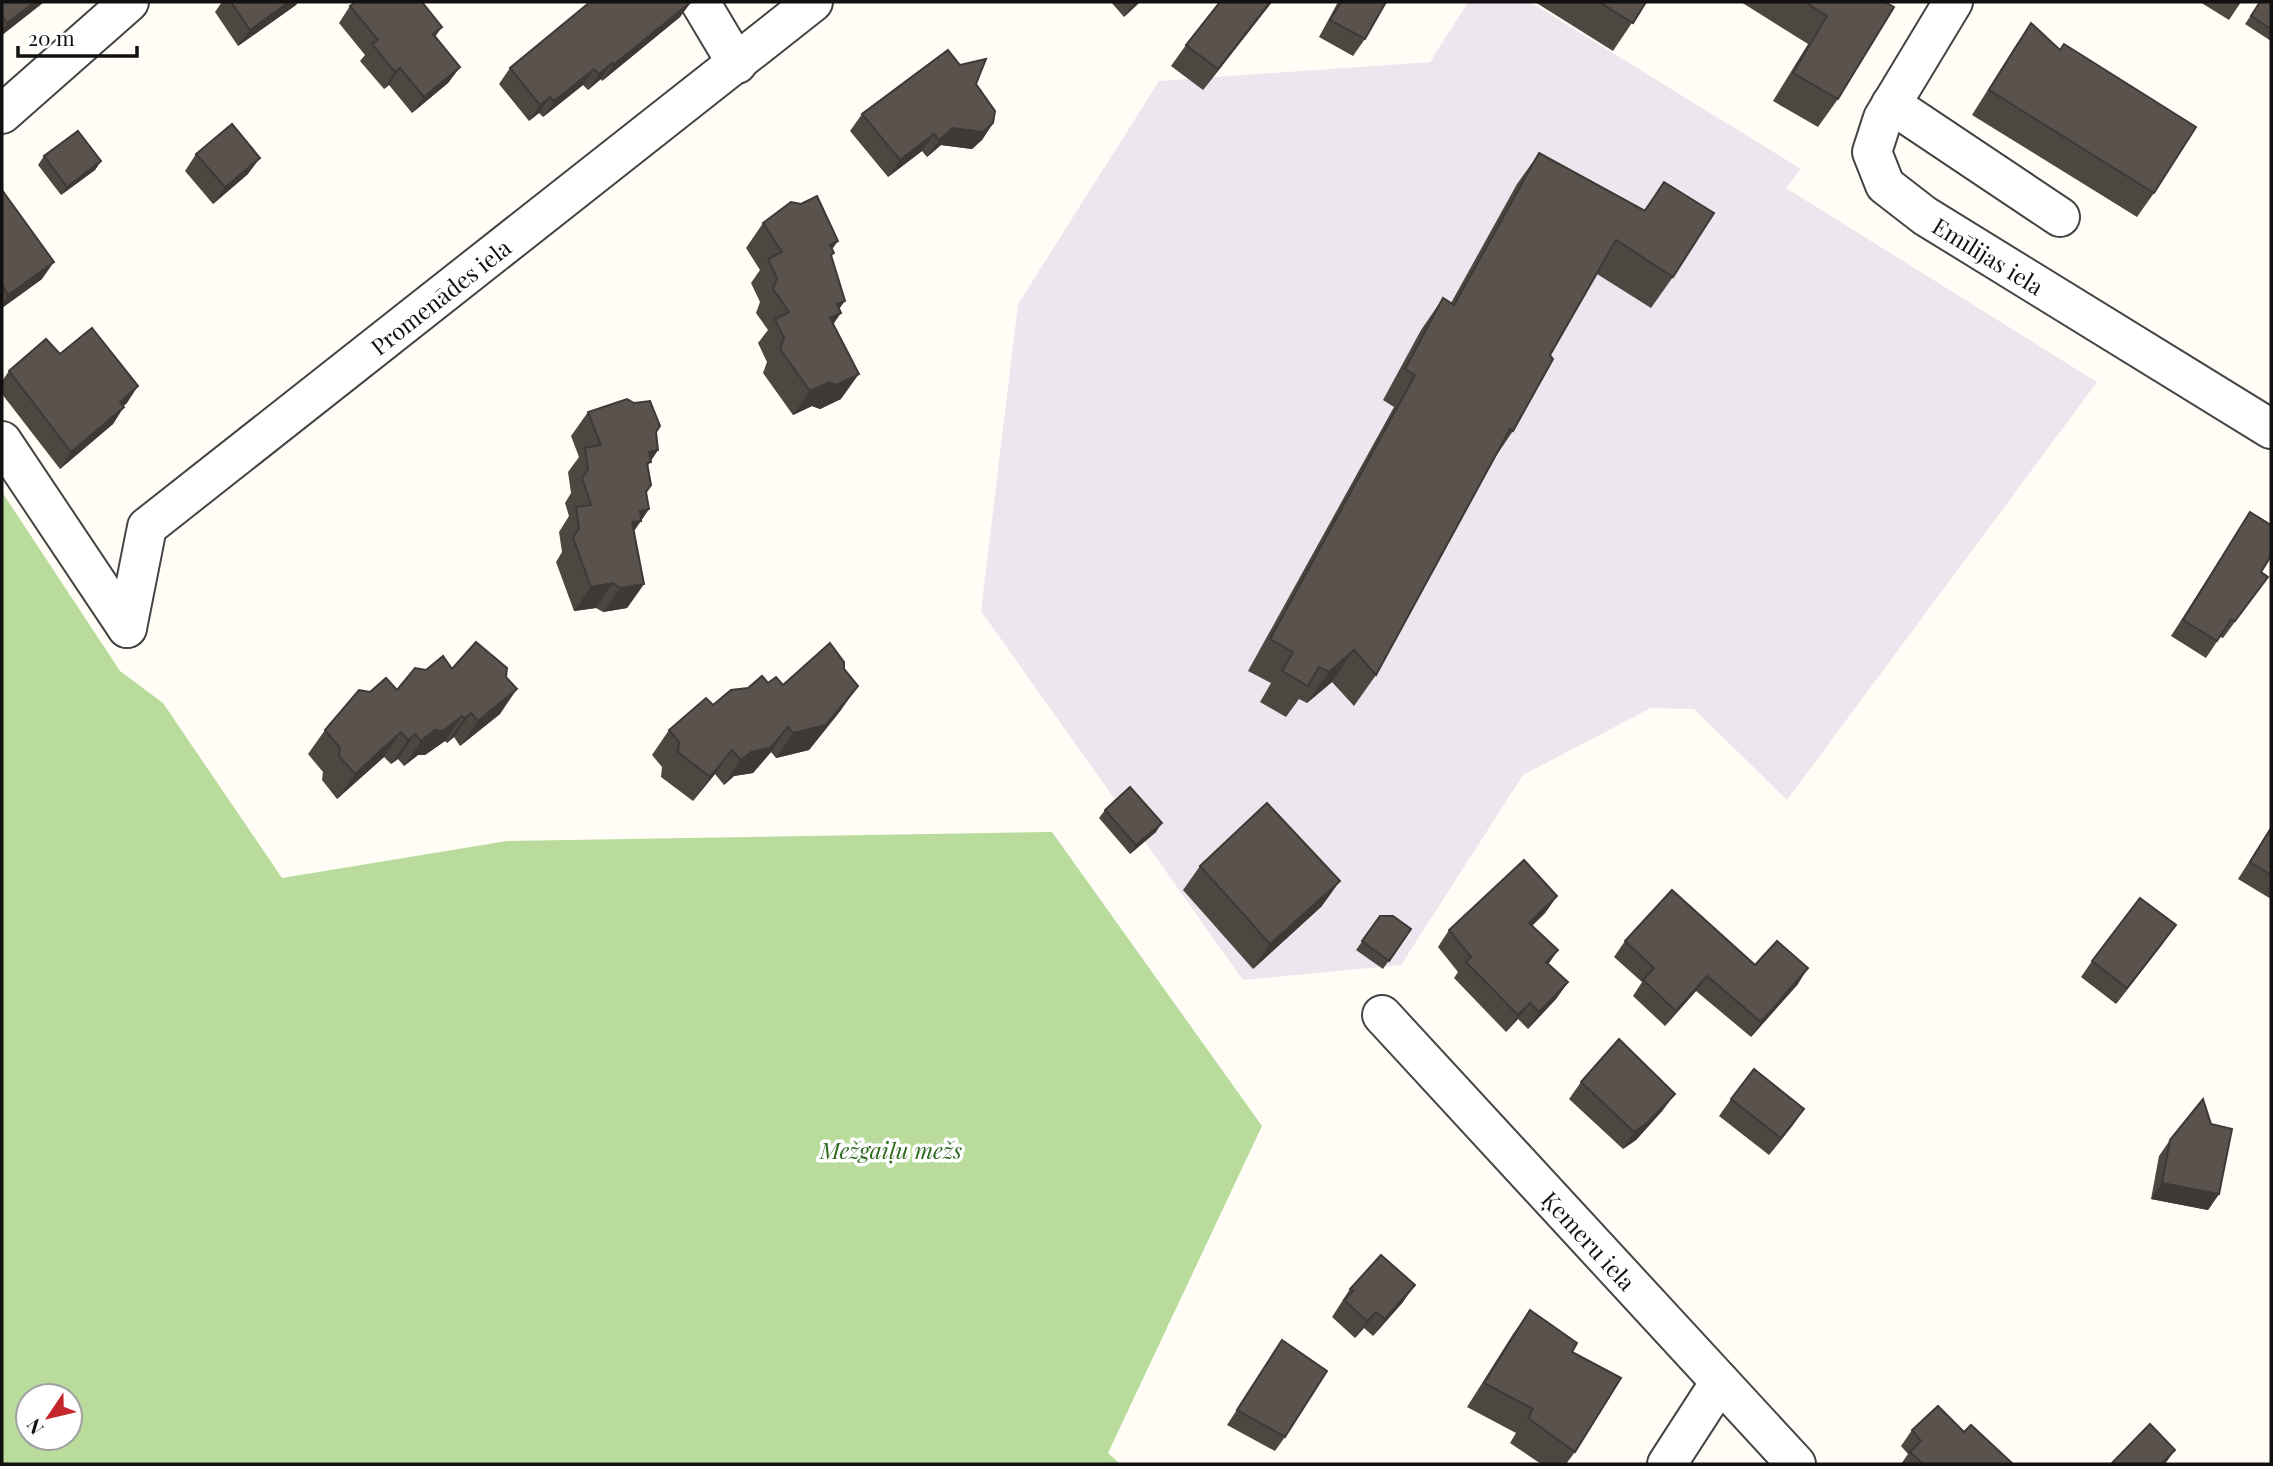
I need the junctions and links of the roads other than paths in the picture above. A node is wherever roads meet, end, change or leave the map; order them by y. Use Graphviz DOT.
graph roads {
  1 [pos="129,2"];
  2 [pos="700,2"];
  3 [pos="813,2"];
  4 [pos="1953,2"];
  5 [pos="737,64"];
  6 [pos="1891,104"];
  7 [pos="2,114"];
  8 [pos="2060,216"];
  9 [pos="2271,429"];
  10 [pos="2,442"];
  11 [pos="1382,1015"];
  12 [pos="1720,1382"];
  13 [pos="1667,1464"];
  14 [pos="1796,1464"];
  1 -- 7 [label="street"];
  2 -- 5 [label="street"];
  3 -- 5 [label="street, Promenādes iela"];
  4 -- 6 [label="street, Emīlijas iela"];
  5 -- 10 [label="street, Promenādes iela"];
  6 -- 8 [label="street"];
  6 -- 9 [label="street, Emīlijas iela"];
  11 -- 12 [label="street, Ķemeru iela"];
  12 -- 13 [label="street"];
  12 -- 14 [label="street, Ķemeru iela"];
}
